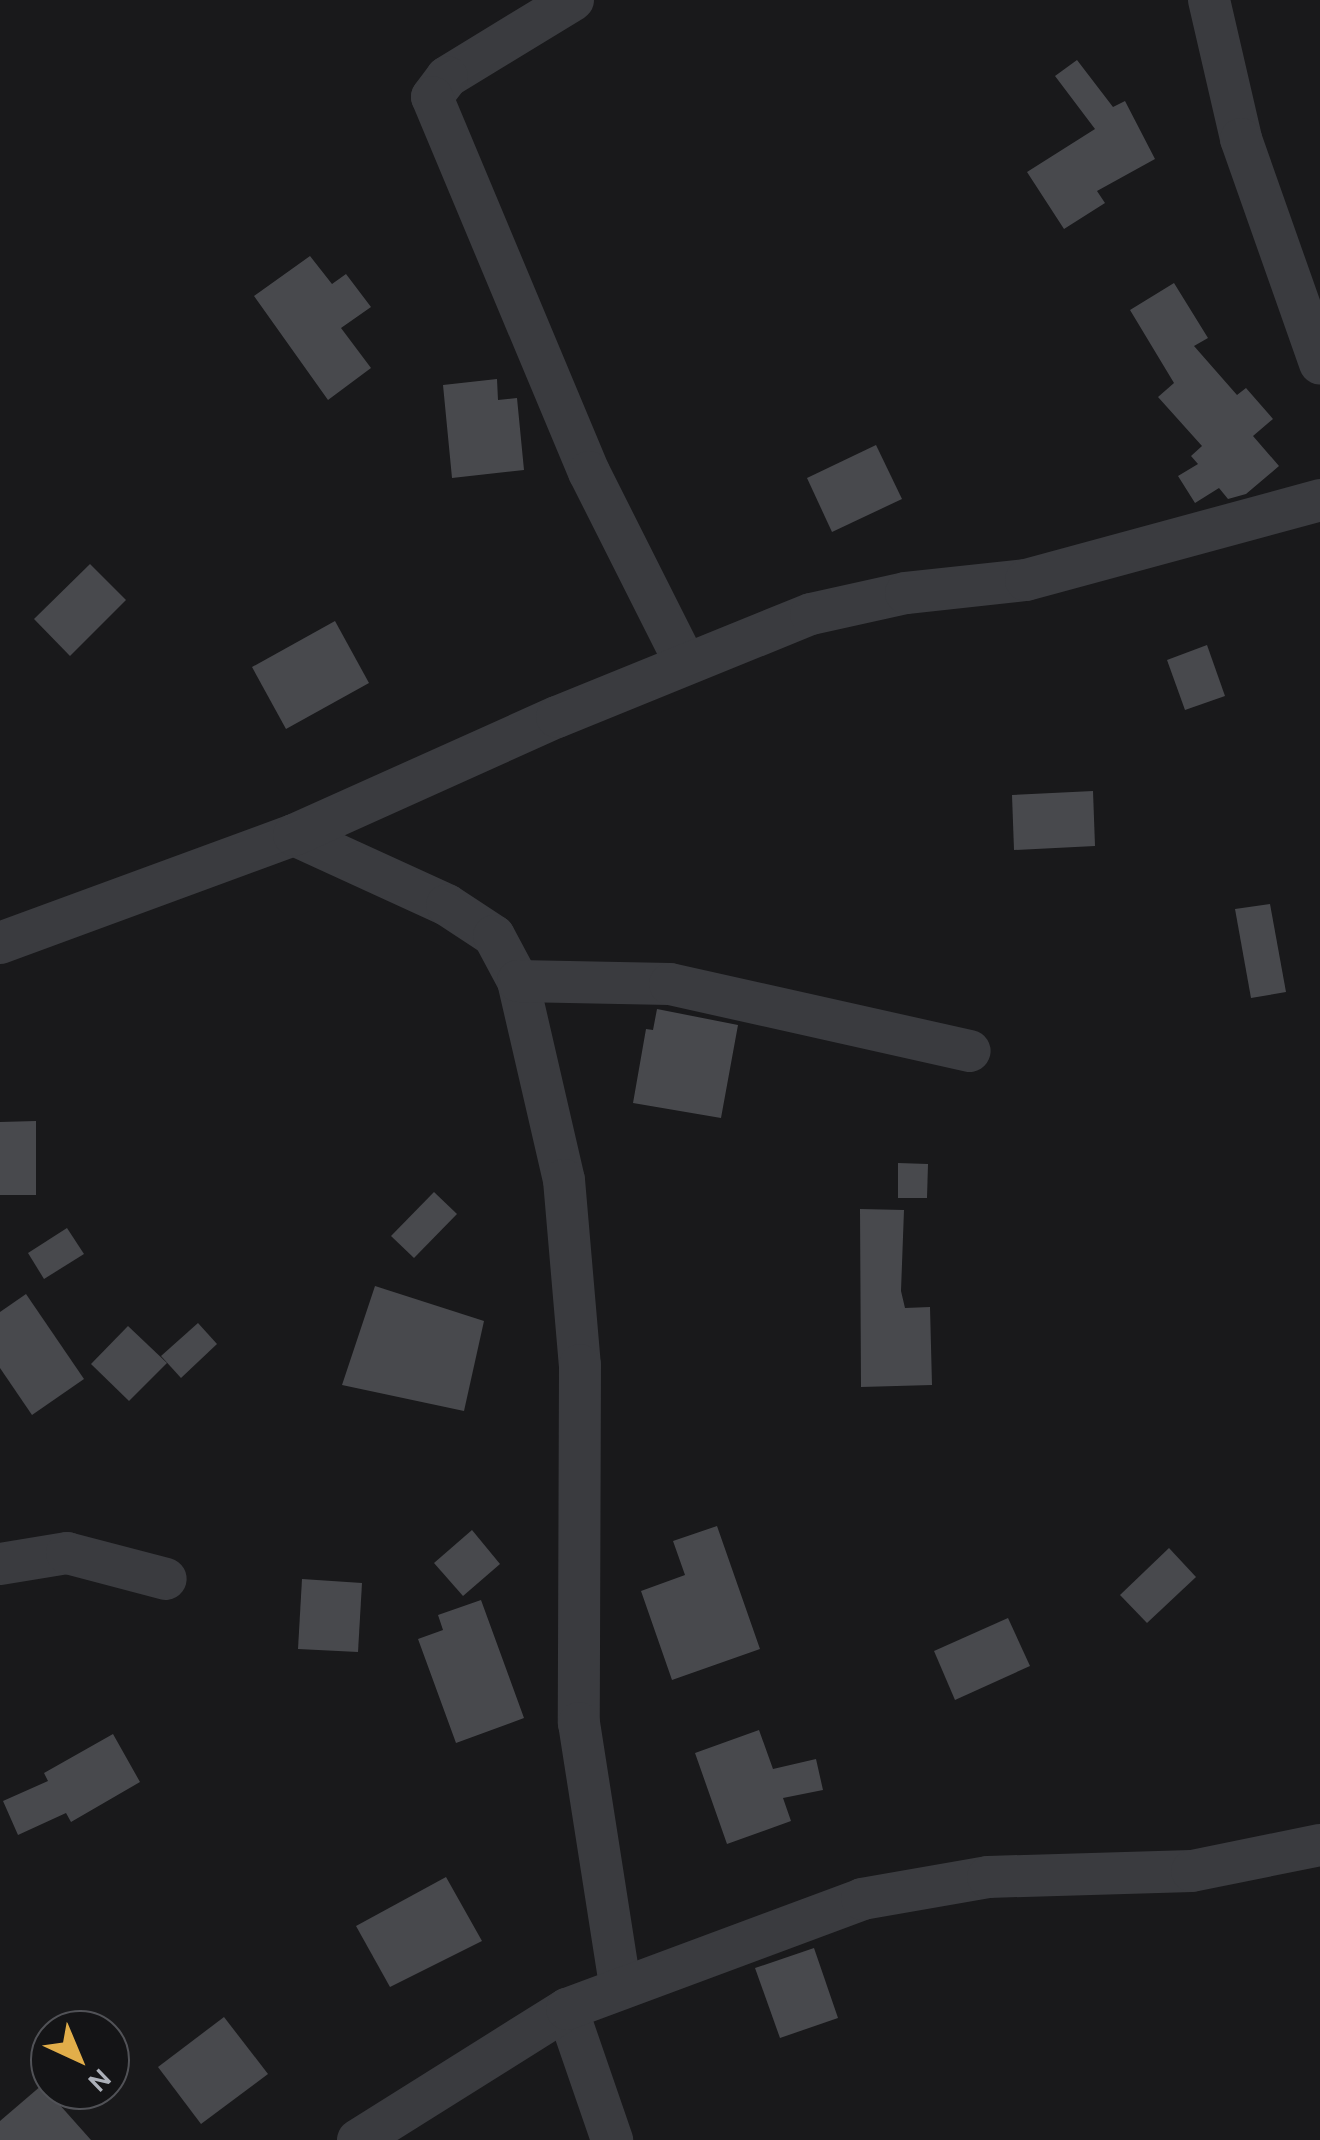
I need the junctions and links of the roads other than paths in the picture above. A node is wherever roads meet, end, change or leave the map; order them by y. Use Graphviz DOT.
graph roads {
  1 [pos="573,0"];
  2 [pos="1208,0"];
  3 [pos="1320,363"];
  4 [pos="1320,500"];
  5 [pos="685,663"];
  6 [pos="294,835"];
  7 [pos="0,943"];
  8 [pos="518,981"];
  9 [pos="970,1051"];
  10 [pos="0,1564"];
  11 [pos="166,1579"];
  12 [pos="1320,1845"];
  13 [pos="620,1984"];
  14 [pos="567,2009"];
  15 [pos="358,2140"];
  16 [pos="612,2140"];
  1 -- 5 [label="street"];
  2 -- 3 [label="street"];
  4 -- 5 [label="street"];
  5 -- 6 [label="street"];
  6 -- 7 [label="street"];
  6 -- 8 [label="street"];
  8 -- 9 [label="street"];
  8 -- 13 [label="street"];
  10 -- 11 [label="street"];
  12 -- 13 [label="street"];
  13 -- 14 [label="street"];
  14 -- 15 [label="street"];
  14 -- 16 [label="street"];
}
